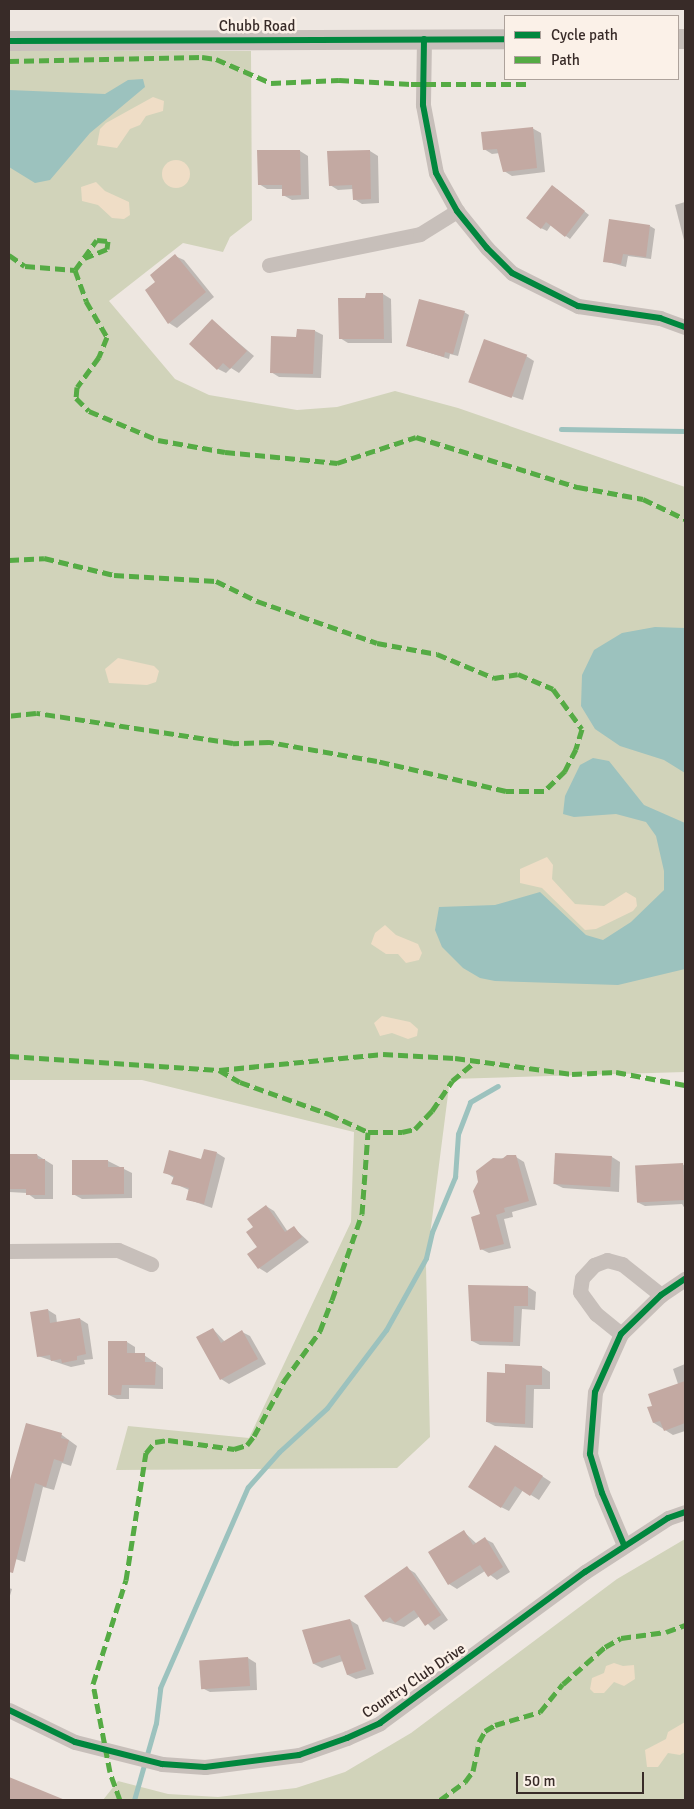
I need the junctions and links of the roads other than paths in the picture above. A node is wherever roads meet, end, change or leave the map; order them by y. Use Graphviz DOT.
graph roads {
  1 [pos="424,39"];
  2 [pos="504,39"];
  3 [pos="9,41"];
  4 [pos="456,211"];
  5 [pos="269,265"];
  6 [pos="685,327"];
  7 [pos="9,1251"];
  8 [pos="151,1264"];
  9 [pos="685,1279"];
  10 [pos="661,1295"];
  11 [pos="621,1334"];
  12 [pos="685,1512"];
  13 [pos="624,1545"];
  14 [pos="9,1710"];
  1 -- 2 [label="street, Chubb Road"];
  1 -- 3 [label="street, Chubb Road"];
  1 -- 4 [label="street"];
  4 -- 5 [label="street"];
  4 -- 6 [label="street"];
  7 -- 8 [label="street"];
  9 -- 10 [label="street"];
  10 -- 11 [label="street"];
  10 -- 11 [label="street"];
  11 -- 13 [label="street"];
  12 -- 13 [label="street, Country Club Drive"];
  13 -- 14 [label="street, Country Club Drive"];
}
